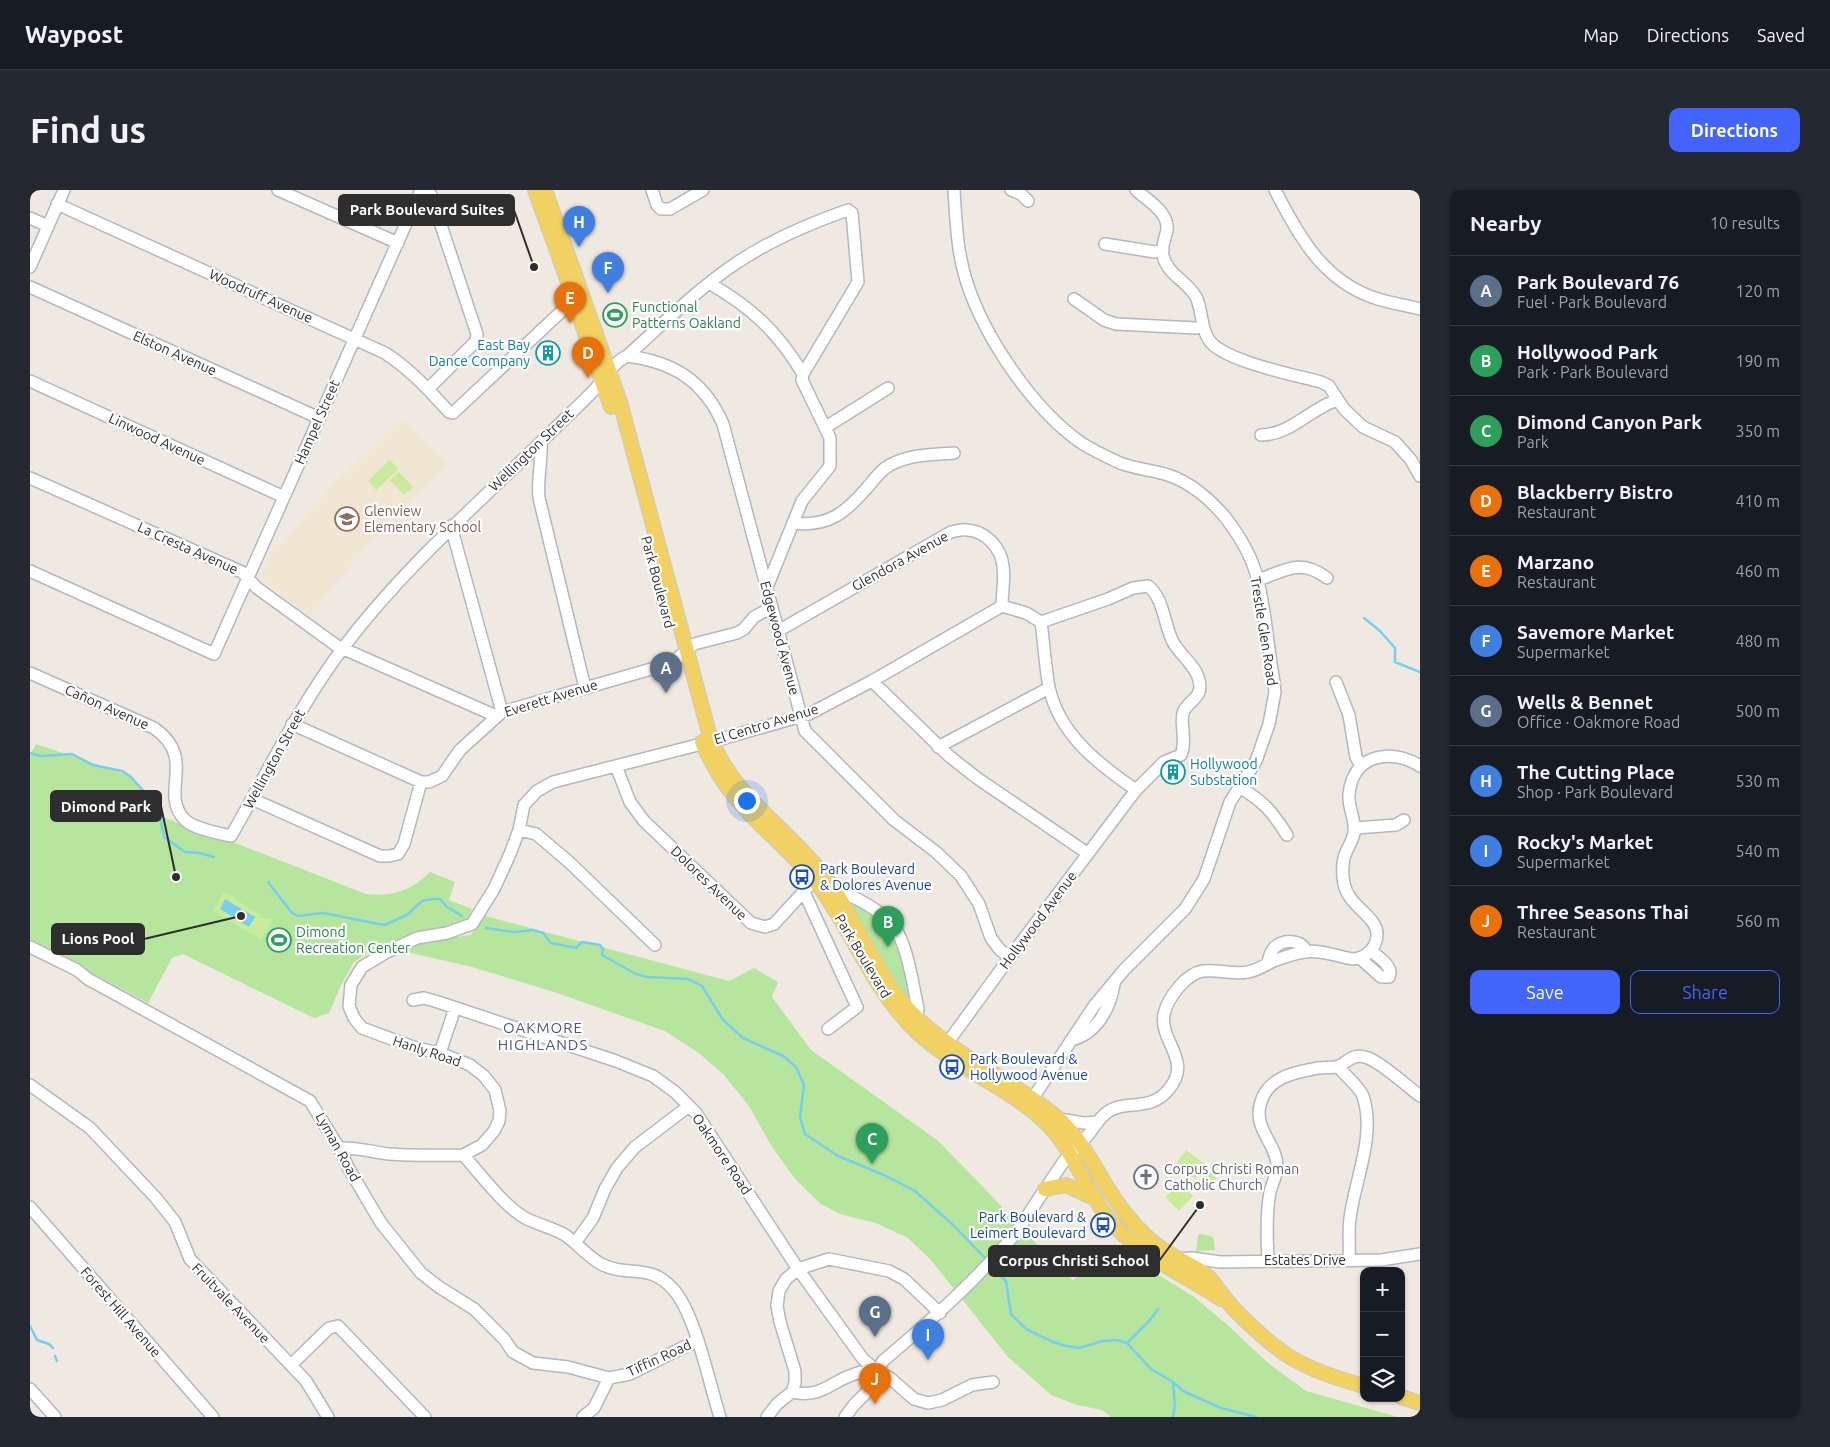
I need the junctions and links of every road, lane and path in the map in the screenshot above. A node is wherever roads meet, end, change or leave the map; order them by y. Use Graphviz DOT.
graph roads {
  1 [pos="64,190"];
  2 [pos="278,190"];
  3 [pos="421,190"];
  4 [pos="426,190"];
  5 [pos="535,190"];
  6 [pos="545,190"];
  7 [pos="652,190"];
  8 [pos="704,190"];
  9 [pos="954,190"];
  10 [pos="1011,190"];
  11 [pos="1136,190"];
  12 [pos="1275,190"];
  13 [pos="1028,201"];
  14 [pos="57,204"];
  15 [pos="30,218"];
  16 [pos="48,226"];
  17 [pos="398,243"];
  18 [pos="1105,244"];
  19 [pos="1163,250"];
  20 [pos="30,267"];
  21 [pos="709,283"];
  22 [pos="30,287"];
  23 [pos="1074,299"];
  24 [pos="579,302"];
  25 [pos="1420,309"];
  26 [pos="1202,326"];
  27 [pos="355,338"];
  28 [pos="627,356"];
  29 [pos="803,374"];
  30 [pos="606,375"];
  31 [pos="30,381"];
  32 [pos="888,388"];
  33 [pos="428,389"];
  34 [pos="1337,400"];
  35 [pos="319,418"];
  36 [pos="826,427"];
  37 [pos="1261,435"];
  38 [pos="541,442"];
  39 [pos="954,453"];
  40 [pos="1420,476"];
  41 [pos="30,478"];
  42 [pos="284,497"];
  43 [pos="794,523"];
  44 [pos="451,526"];
  45 [pos="30,571"];
  46 [pos="248,578"];
  47 [pos="1327,578"];
  48 [pos="1258,580"];
  49 [pos="767,587"];
  50 [pos="1002,606"];
  51 [pos="772,607"];
  52 [pos="1041,622"];
  53 [pos="778,631"];
  54 [pos="343,648"];
  55 [pos="682,654"];
  56 [pos="30,673"];
  57 [pos="872,681"];
  58 [pos="1336,682"];
  59 [pos="585,688"];
  60 [pos="1049,688"];
  61 [pos="499,714"];
  62 [pos="801,715"];
  63 [pos="292,724"];
  64 [pos="707,742"];
  65 [pos="938,747"];
  66 [pos="616,766"];
  67 [pos="1361,766"];
  68 [pos="1420,766"];
  69 [pos="421,782"];
  70 [pos="1239,786"];
  71 [pos="1136,790"];
  72 [pos="252,799"];
  73 [pos="1404,820"];
  74 [pos="1354,828"];
  75 [pos="519,830"];
  76 [pos="1287,835"];
  77 [pos="231,836"];
  78 [pos="1087,853"];
  79 [pos="818,877"];
  80 [pos="834,889"];
  81 [pos="804,892"];
  82 [pos="655,945"];
  83 [pos="30,947"];
  84 [pos="1371,951"];
  85 [pos="385,953"];
  86 [pos="1010,957"];
  87 [pos="1361,958"];
  88 [pos="413,1000"];
  89 [pos="455,1008"];
  90 [pos="917,1018"];
  91 [pos="828,1028"];
  92 [pos="944,1047"];
  93 [pos="440,1054"];
  94 [pos="1338,1066"];
  95 [pos="30,1086"];
  96 [pos="1420,1096"];
  97 [pos="1029,1103"];
  98 [pos="689,1106"];
  99 [pos="1059,1119"];
  100 [pos="1097,1122"];
  101 [pos="1081,1143"];
  102 [pos="339,1148"];
  103 [pos="1070,1154"];
  104 [pos="463,1155"];
  105 [pos="1045,1189"];
  106 [pos="1097,1200"];
  107 [pos="30,1207"];
  108 [pos="575,1243"];
  109 [pos="1420,1254"];
  110 [pos="1179,1259"];
  111 [pos="1349,1260"];
  112 [pos="1268,1261"];
  113 [pos="1220,1262"];
  114 [pos="798,1269"];
  115 [pos="1203,1280"];
  116 [pos="940,1312"];
  117 [pos="698,1340"];
  118 [pos="291,1365"];
  119 [pos="877,1371"];
  120 [pos="609,1378"];
  121 [pos="993,1382"];
  122 [pos="1360,1385"];
  123 [pos="30,1389"];
  124 [pos="792,1392"];
  125 [pos="1405,1398"];
  126 [pos="1420,1403"];
  127 [pos="596,1413"];
  128 [pos="55,1417"];
  129 [pos="213,1417"];
  130 [pos="328,1417"];
  131 [pos="425,1417"];
  132 [pos="583,1417"];
  133 [pos="720,1417"];
  134 [pos="767,1417"];
  135 [pos="845,1417"];
  1 -- 14 [label="street"];
  2 -- 17 [label="street"];
  3 -- 17 [label="street, Hampel Street"];
  4 -- 33 [label="street"];
  5 -- 24 [label="main road, Park Boulevard"];
  6 -- 24 [label="main road, Park Boulevard"];
  7 -- 8 [label="street"];
  9 -- 48 [label="street, Trestle Glen Road"];
  10 -- 13 [label="street"];
  11 -- 19 [label="street"];
  12 -- 25 [label="street"];
  14 -- 16 [label="street"];
  14 -- 27 [label="street, Woodruff Avenue"];
  15 -- 16 [label="street"];
  16 -- 20 [label="street"];
  17 -- 27 [label="street, Hampel Street"];
  18 -- 19 [label="street"];
  19 -- 26 [label="street"];
  21 -- 28 [label="street, Wellington Street"];
  21 -- 29 [label="street"];
  21 -- 29 [label="street, Wellington Street"];
  22 -- 35 [label="street, Elston Avenue"];
  23 -- 26 [label="street"];
  24 -- 30 [label="main road, Park Boulevard"];
  24 -- 33 [label="street, Woodruff Avenue"];
  26 -- 34 [label="street"];
  27 -- 33 [label="street, Woodruff Avenue"];
  27 -- 35 [label="street, Hampel Street"];
  28 -- 30 [label="street, Wellington Street"];
  28 -- 49 [label="street, Edgewood Avenue"];
  29 -- 36 [label="street"];
  30 -- 38 [label="street, Wellington Street"];
  30 -- 55 [label="main road, Park Boulevard"];
  31 -- 42 [label="street, Linwood Avenue"];
  32 -- 36 [label="street"];
  34 -- 37 [label="street"];
  34 -- 40 [label="street"];
  35 -- 42 [label="street, Hampel Street"];
  36 -- 43 [label="street"];
  38 -- 44 [label="street, Wellington Street"];
  38 -- 59 [label="street"];
  39 -- 43 [label="street"];
  41 -- 46 [label="street, La Cresta Avenue"];
  42 -- 46 [label="street, Hampel Street"];
  43 -- 49 [label="street"];
  44 -- 54 [label="street, Wellington Street"];
  44 -- 61 [label="street"];
  45 -- 46 [label="street, Hampel Street"];
  46 -- 54 [label="street, La Cresta Avenue"];
  47 -- 48 [label="street"];
  48 -- 70 [label="street, Trestle Glen Road"];
  49 -- 51 [label="street, Edgewood Avenue"];
  50 -- 52 [label="street"];
  50 -- 53 [label="street, Glendora Avenue"];
  50 -- 57 [label="street, El Centro Avenue"];
  51 -- 53 [label="street, Edgewood Avenue"];
  51 -- 55 [label="street, Everett Avenue"];
  52 -- 60 [label="street"];
  52 -- 71 [label="street, Hollywood Avenue"];
  53 -- 62 [label="street, Edgewood Avenue"];
  54 -- 61 [label="street, La Cresta Avenue"];
  54 -- 63 [label="street, Wellington Street"];
  55 -- 59 [label="street, Everett Avenue"];
  55 -- 64 [label="main road, Park Boulevard"];
  56 -- 77 [label="street, Cañon Avenue"];
  57 -- 62 [label="street, El Centro Avenue"];
  57 -- 65 [label="street"];
  58 -- 67 [label="street"];
  59 -- 61 [label="street, Everett Avenue"];
  60 -- 65 [label="street"];
  60 -- 71 [label="street"];
  61 -- 69 [label="street, Everett Avenue"];
  62 -- 64 [label="street, El Centro Avenue"];
  62 -- 86 [label="street, Edgewood Avenue"];
  63 -- 69 [label="street"];
  63 -- 72 [label="street, Wellington Street"];
  64 -- 66 [label="street, El Centro Avenue"];
  64 -- 79 [label="main road, Park Boulevard"];
  65 -- 78 [label="street"];
  66 -- 75 [label="street, El Centro Avenue"];
  66 -- 81 [label="street, Dolores Avenue"];
  67 -- 68 [label="street"];
  67 -- 74 [label="street"];
  69 -- 72 [label="street"];
  70 -- 76 [label="street"];
  70 -- 97 [label="street, Trestle Glen Road"];
  71 -- 78 [label="street, Hollywood Avenue"];
  72 -- 77 [label="street, Wellington Street"];
  73 -- 74 [label="street"];
  74 -- 84 [label="street"];
  75 -- 82 [label="street"];
  75 -- 85 [label="street, El Centro Avenue"];
  78 -- 86 [label="street, Hollywood Avenue"];
  79 -- 80 [label="main road, Park Boulevard"];
  79 -- 81 [label="street, Dolores Avenue"];
  79 -- 92 [label="main road, Park Boulevard"];
  80 -- 90 [label="main road, Park Boulevard"];
  80 -- 90 [label="street, Park Boulevard"];
  81 -- 91 [label="street"];
  83 -- 102 [label="street, Lyman Road"];
  84 -- 87 [label="street"];
  84 -- 87 [label="street"];
  85 -- 93 [label="street, Hanly Road"];
  86 -- 92 [label="street, Hollywood Avenue"];
  87 -- 100 [label="street"];
  88 -- 89 [label="street, Oakmore Road"];
  89 -- 93 [label="street"];
  89 -- 98 [label="street, Oakmore Road"];
  90 -- 92 [label="main road, Park Boulevard"];
  92 -- 97 [label="main road, Park Boulevard"];
  93 -- 104 [label="street, Hanly Road"];
  94 -- 96 [label="street"];
  94 -- 111 [label="street"];
  94 -- 112 [label="street"];
  95 -- 118 [label="street, Fruitvale Avenue"];
  97 -- 99 [label="main road, Park Boulevard"];
  97 -- 103 [label="main road, Park Boulevard"];
  98 -- 108 [label="street"];
  98 -- 114 [label="street, Oakmore Road"];
  99 -- 100 [label="street"];
  99 -- 101 [label="main road, Park Boulevard"];
  100 -- 101 [label="street"];
  101 -- 103 [label="street"];
  101 -- 110 [label="main road, Park Boulevard"];
  102 -- 104 [label="street"];
  102 -- 120 [label="street, Lyman Road"];
  103 -- 105 [label="street"];
  103 -- 106 [label="main road, Park Boulevard"];
  104 -- 108 [label="street"];
  105 -- 106 [label="main road"];
  105 -- 116 [label="street"];
  106 -- 115 [label="main road, Park Boulevard"];
  107 -- 129 [label="street, Forest Hill Avenue"];
  108 -- 117 [label="street"];
  109 -- 111 [label="street, Estates Drive"];
  110 -- 113 [label="street, Estates Drive"];
  110 -- 115 [label="main road, Park Boulevard"];
  111 -- 112 [label="street, Estates Drive"];
  112 -- 113 [label="street, Estates Drive"];
  113 -- 115 [label="street"];
  114 -- 116 [label="street"];
  114 -- 119 [label="street, Oakmore Road"];
  114 -- 124 [label="street"];
  115 -- 122 [label="main road, Park Boulevard"];
  116 -- 119 [label="street"];
  117 -- 120 [label="street, Tiffin Road"];
  117 -- 133 [label="street"];
  118 -- 130 [label="street, Fruitvale Avenue"];
  118 -- 131 [label="street"];
  119 -- 121 [label="street, Oakmore Road"];
  119 -- 124 [label="street"];
  119 -- 135 [label="street"];
  120 -- 127 [label="street, Tiffin Road"];
  123 -- 128 [label="street"];
  124 -- 134 [label="street"];
  125 -- 126 [label="main road"];
  127 -- 132 [label="street, Tiffin Road"];
}
